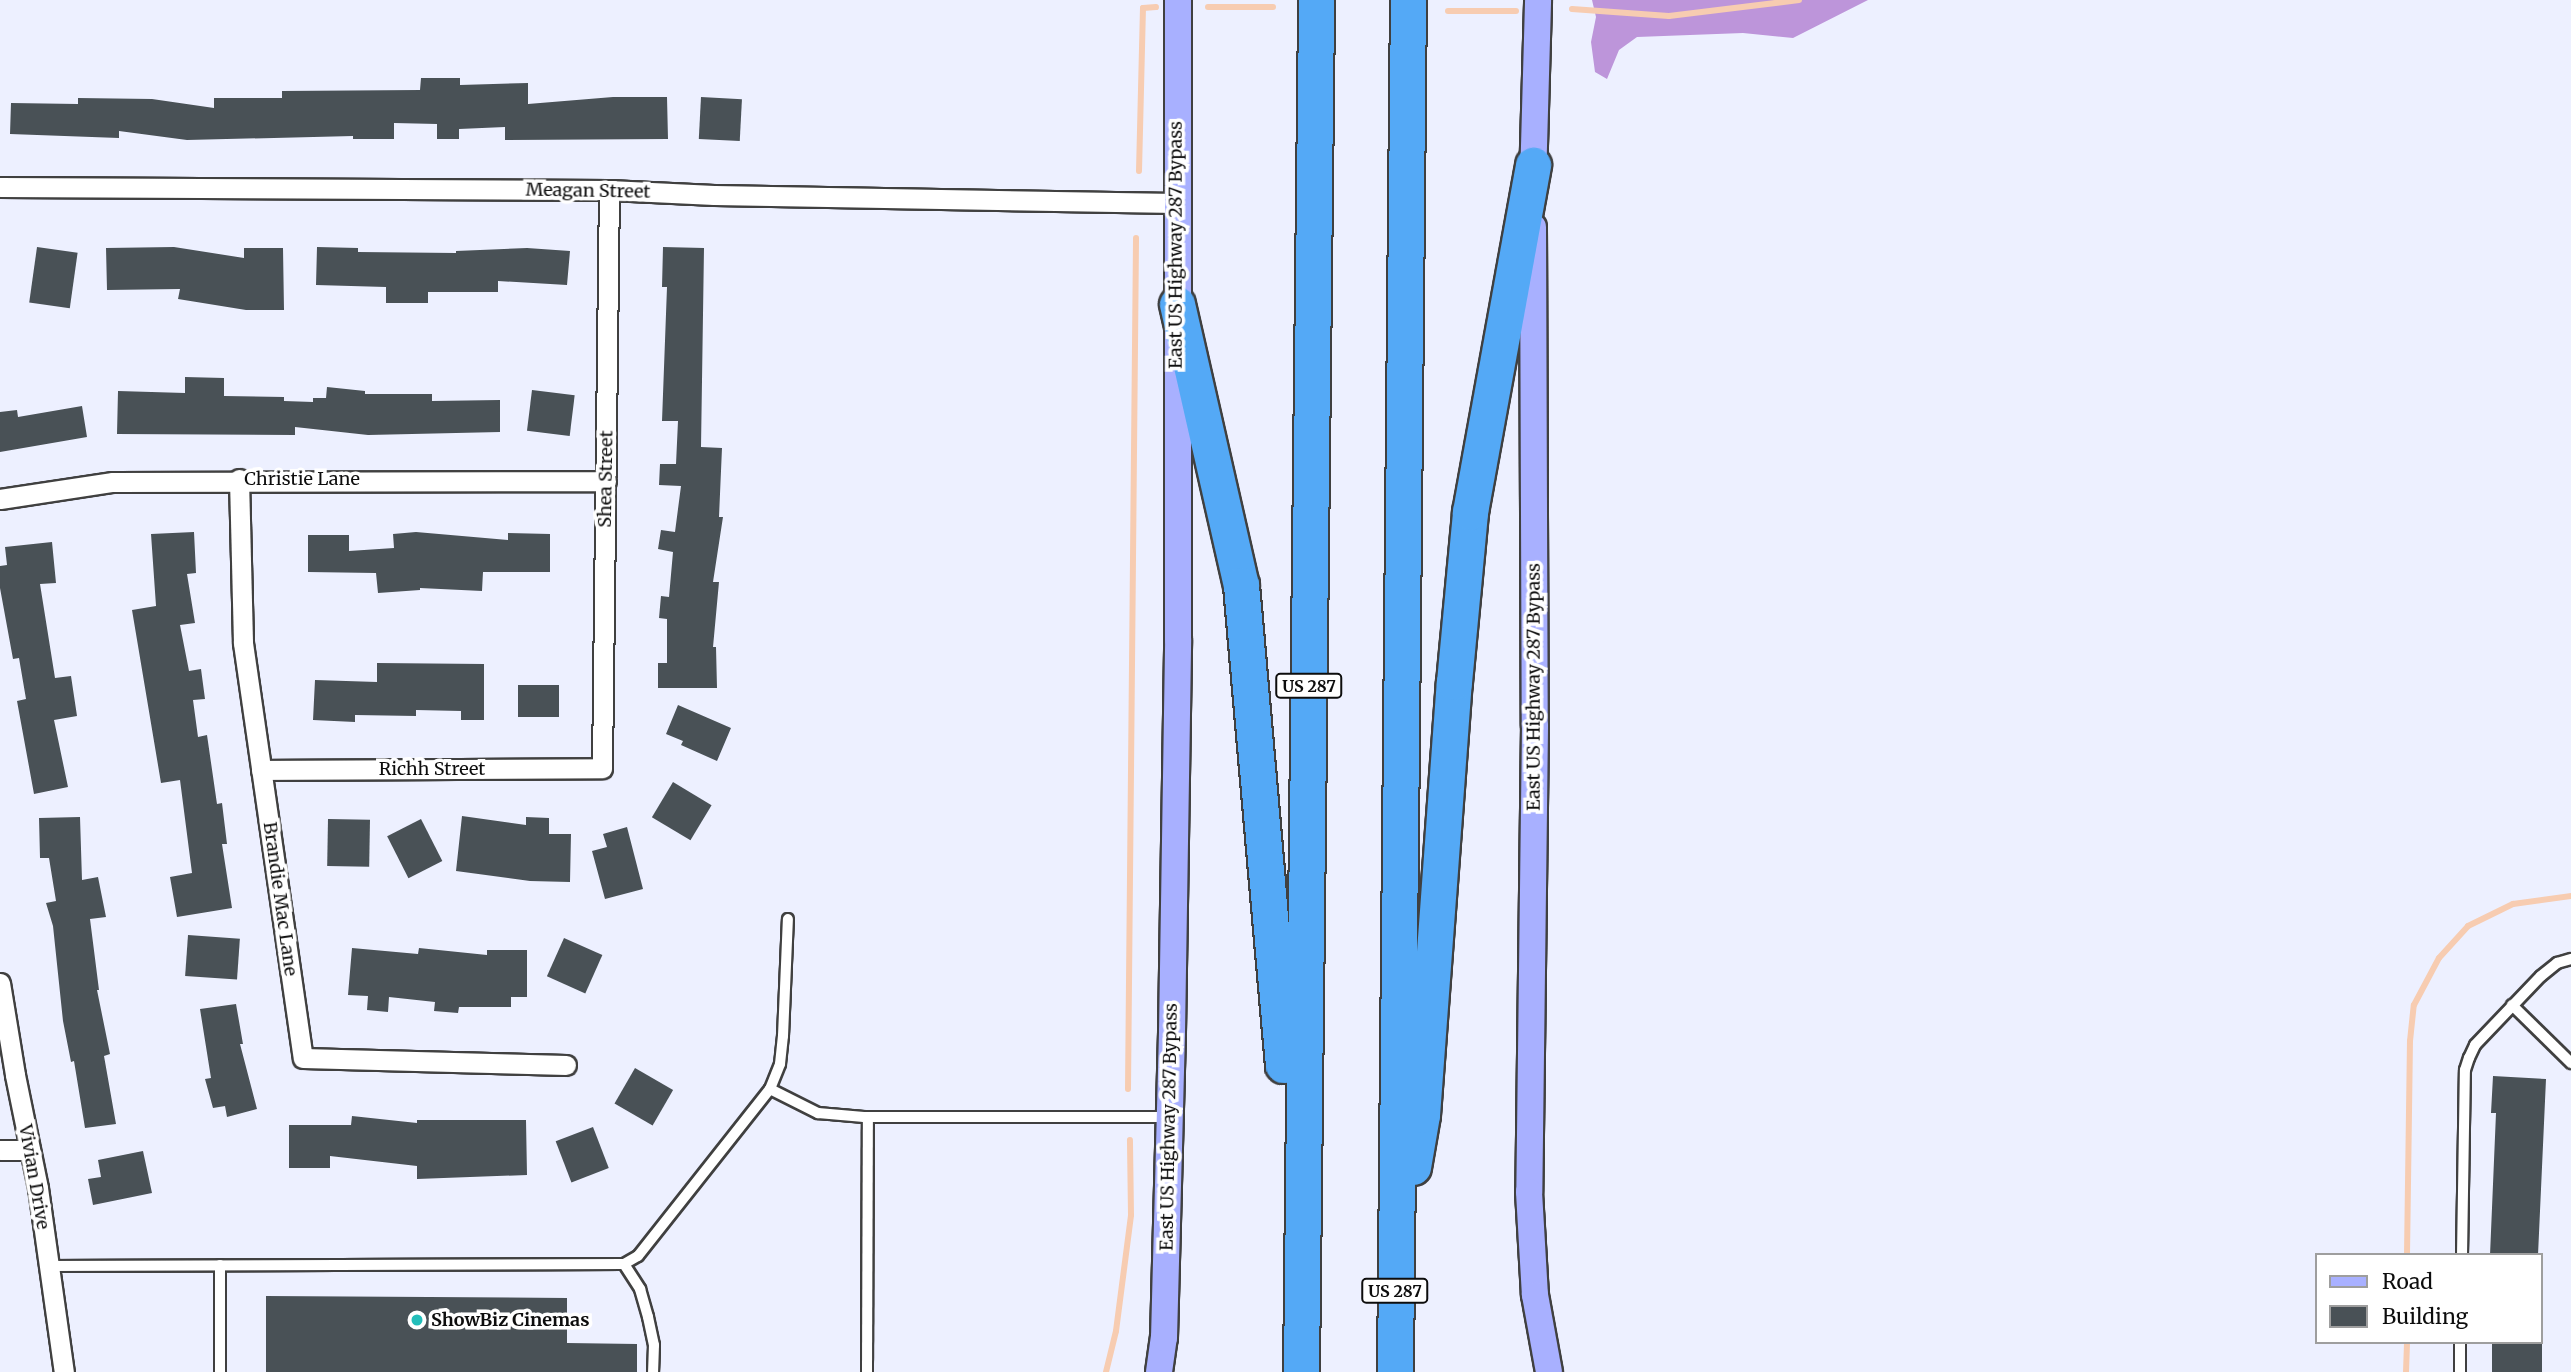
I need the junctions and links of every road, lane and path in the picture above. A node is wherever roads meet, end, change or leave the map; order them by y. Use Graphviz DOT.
graph roads {
  1 [pos="1178,0"];
  2 [pos="1316,0"];
  3 [pos="1408,0"];
  4 [pos="1538,0"];
  5 [pos="1533,164"];
  6 [pos="0,187"];
  7 [pos="608,190"];
  8 [pos="1176,203"];
  9 [pos="1177,304"];
  10 [pos="239,479"];
  11 [pos="606,481"];
  12 [pos="0,499"];
  13 [pos="602,768"];
  14 [pos="261,770"];
  15 [pos="788,919"];
  16 [pos="2571,959"];
  17 [pos="0,983"];
  18 [pos="2512,1005"];
  19 [pos="2571,1063"];
  20 [pos="566,1065"];
  21 [pos="770,1089"];
  22 [pos="869,1117"];
  23 [pos="1170,1118"];
  24 [pos="0,1150"];
  25 [pos="30,1150"];
  26 [pos="1396,1210"];
  27 [pos="2462,1253"];
  28 [pos="624,1264"];
  29 [pos="220,1265"];
  30 [pos="49,1266"];
  31 [pos="2460,1344"];
  32 [pos="64,1372"];
  33 [pos="220,1372"];
  34 [pos="653,1372"];
  35 [pos="867,1372"];
  36 [pos="1159,1372"];
  37 [pos="1285,1372"];
  38 [pos="1301,1372"];
  39 [pos="1395,1372"];
  40 [pos="1549,1372"];
  41 [pos="2460,1372"];
  1 -- 8 [label="main road, East US Highway 287 Bypass"];
  2 -- 38 [label="highway, US 287"];
  3 -- 26 [label="highway, US 287"];
  4 -- 5 [label="main road, East US Highway 287 Bypass"];
  5 -- 26 [label="highway"];
  5 -- 40 [label="main road, East US Highway 287 Bypass"];
  6 -- 7 [label="street, Meagan Street"];
  7 -- 8 [label="street, Meagan Street"];
  7 -- 11 [label="street, Shea Street"];
  8 -- 9 [label="main road, East US Highway 287 Bypass"];
  9 -- 23 [label="main road, East US Highway 287 Bypass"];
  9 -- 37 [label="highway"];
  10 -- 11 [label="street, Christie Lane"];
  10 -- 12 [label="street, Christie Lane"];
  10 -- 14 [label="street, Brandie Mac Lane"];
  11 -- 13 [label="street, Shea Street"];
  13 -- 14 [label="street, Richh Street"];
  14 -- 20 [label="street, Brandie Mac Lane"];
  15 -- 21 [label="lane"];
  16 -- 18 [label="lane"];
  17 -- 25 [label="street, Vivian Drive"];
  18 -- 19 [label="lane"];
  18 -- 27 [label="lane"];
  21 -- 22 [label="lane"];
  21 -- 28 [label="lane"];
  22 -- 23 [label="lane"];
  22 -- 35 [label="lane"];
  23 -- 36 [label="main road, East US Highway 287 Bypass"];
  24 -- 25 [label="street"];
  25 -- 30 [label="street, Vivian Drive"];
  26 -- 39 [label="highway, US 287"];
  28 -- 29 [label="lane"];
  28 -- 34 [label="lane"];
  29 -- 30 [label="lane"];
  29 -- 33 [label="lane"];
  30 -- 32 [label="street, Vivian Drive"];
  31 -- 41 [label="lane"];
}
